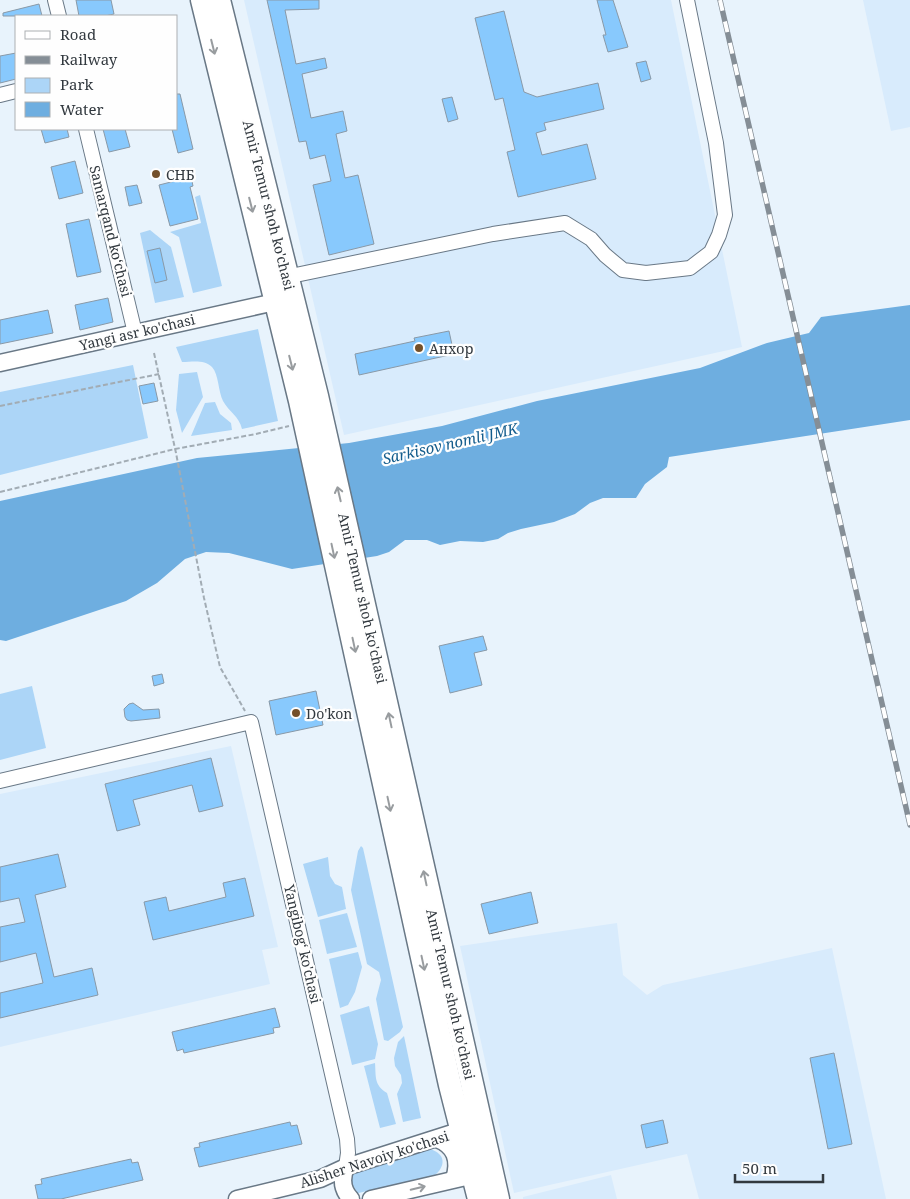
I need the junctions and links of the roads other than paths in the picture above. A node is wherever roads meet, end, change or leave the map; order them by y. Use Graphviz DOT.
graph roads {
  1 [pos="56,0"];
  2 [pos="202,0"];
  3 [pos="219,0"];
  4 [pos="687,0"];
  5 [pos="59,15"];
  6 [pos="15,91"];
  7 [pos="0,95"];
  8 [pos="86,130"];
  9 [pos="286,277"];
  10 [pos="275,302"];
  11 [pos="135,333"];
  12 [pos="0,363"];
  13 [pos="309,398"];
  14 [pos="0,781"];
  15 [pos="471,1127"];
  16 [pos="437,1139"];
  17 [pos="346,1167"];
  18 [pos="473,1175"];
  19 [pos="237,1199"];
  20 [pos="351,1199"];
  21 [pos="371,1199"];
  22 [pos="479,1199"];
  23 [pos="498,1199"];
  1 -- 5 [label="street"];
  2 -- 10 [label="highway, Amir Temur shoh ko'chasi, one-way"];
  3 -- 9 [label="highway, Amir Temur shoh ko'chasi"];
  4 -- 9 [label="street"];
  6 -- 7 [label="street"];
  8 -- 11 [label="street, Samarqand ko‘chasi"];
  9 -- 13 [label="highway, Amir Temur shoh ko'chasi"];
  10 -- 11 [label="street, Yangi asr ko'chasi"];
  10 -- 13 [label="highway, Amir Temur shoh ko'chasi, one-way"];
  11 -- 12 [label="street, Yangi asr ko'chasi"];
  13 -- 15 [label="highway, Amir Temur shoh ko'chasi"];
  14 -- 17 [label="street, Yangibog‘ ko'chasi"];
  15 -- 16 [label="street, Alisher Navoiy ko'chasi"];
  15 -- 18 [label="highway, Amir Temur shoh ko'chasi"];
  16 -- 17 [label="street, Alisher Navoiy ko'chasi"];
  16 -- 18 [label="street"];
  17 -- 19 [label="street, Alisher Navoiy ko'chasi"];
  17 -- 20 [label="street"];
  21 -- 18 [label="street, one-way"];
  18 -- 22 [label="highway, Amir Temur shoh ko'chasi"];
  18 -- 23 [label="highway, Amir Temur shoh ko'chasi"];
}
